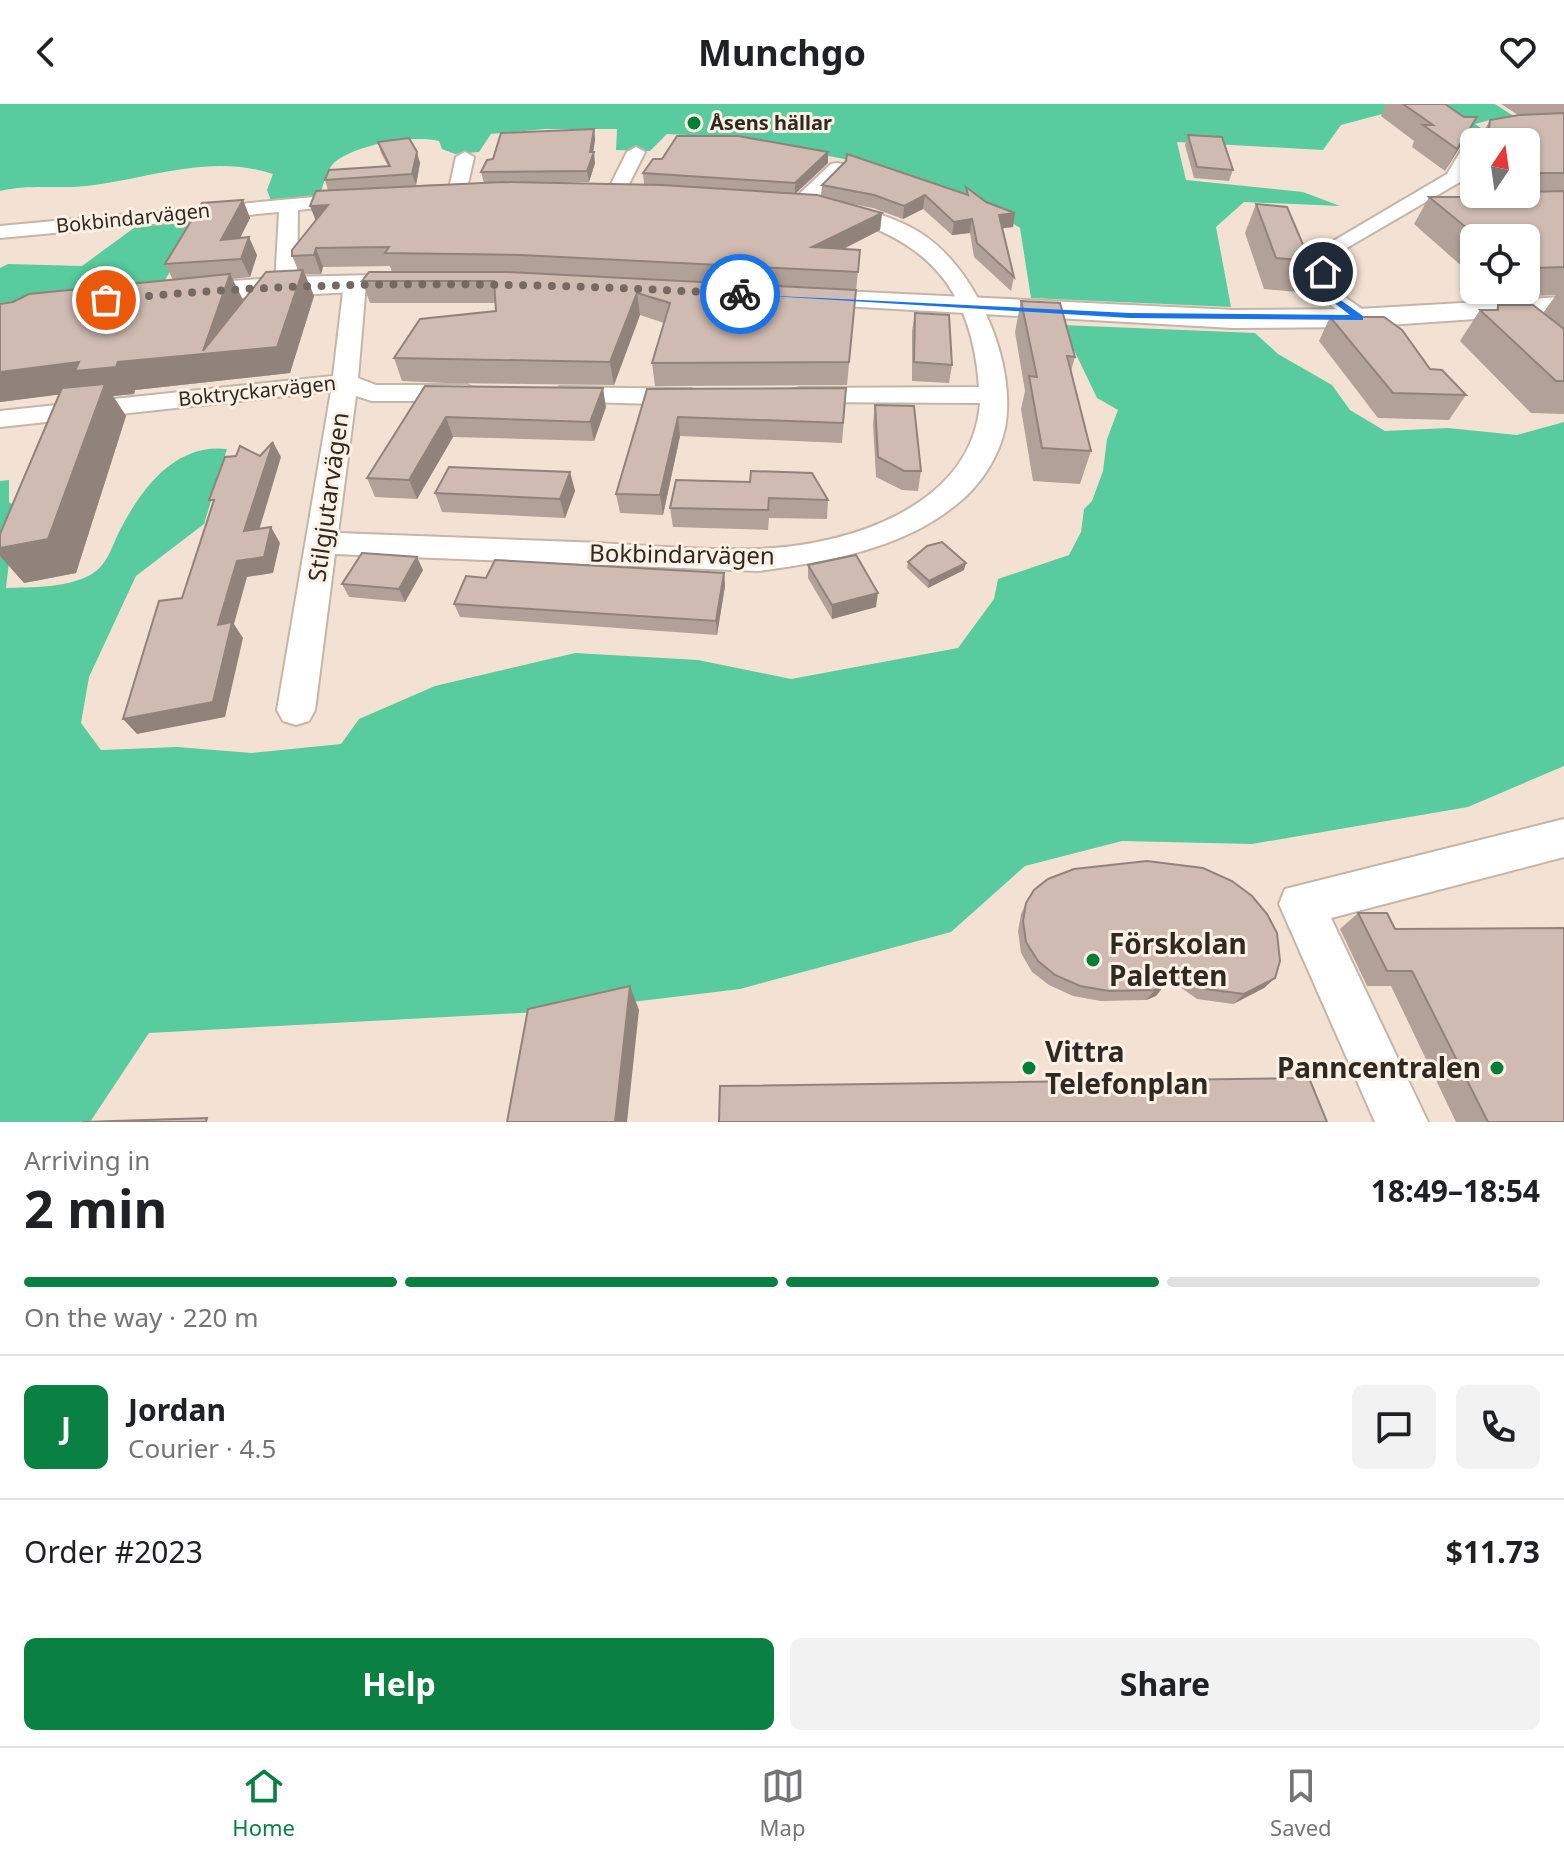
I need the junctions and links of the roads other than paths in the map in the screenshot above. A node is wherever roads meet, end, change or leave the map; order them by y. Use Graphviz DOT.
graph roads {
  1 [pos="636,152"];
  2 [pos="465,157"];
  3 [pos="837,168"];
  4 [pos="1460,169"];
  5 [pos="617,190"];
  6 [pos="588,191"];
  7 [pos="648,192"];
  8 [pos="457,193"];
  9 [pos="486,193"];
  10 [pos="426,195"];
  11 [pos="381,198"];
  12 [pos="775,201"];
  13 [pos="289,203"];
  14 [pos="801,203"];
  15 [pos="1408,206"];
  16 [pos="1444,207"];
  17 [pos="0,232"];
  18 [pos="450,282"];
  19 [pos="355,283"];
  20 [pos="286,285"];
  21 [pos="151,295"];
  22 [pos="776,296"];
  23 [pos="1564,305"];
  24 [pos="972,308"];
  25 [pos="1499,309"];
  26 [pos="1359,318"];
  27 [pos="1521,328"];
  28 [pos="1405,356"];
  29 [pos="345,382"];
  30 [pos="493,394"];
  31 [pos="537,395"];
  32 [pos="993,395"];
  33 [pos="710,397"];
  34 [pos="768,397"];
  35 [pos="0,419"];
  36 [pos="323,543"];
  37 [pos="296,710"];
  38 [pos="1564,838"];
  39 [pos="1402,1122"];
  1 -- 5 [label="street"];
  2 -- 8 [label="street"];
  3 -- 14 [label="street"];
  4 -- 15 [label="street"];
  5 -- 6 [label="street"];
  5 -- 7 [label="street"];
  8 -- 9 [label="street"];
  8 -- 10 [label="street"];
  11 -- 13 [label="street, Bokbindarvägen"];
  12 -- 14 [label="street, Bokbindarvägen"];
  13 -- 17 [label="street, Bokbindarvägen"];
  13 -- 20 [label="street"];
  14 -- 24 [label="street, Bokbindarvägen"];
  15 -- 16 [label="street"];
  15 -- 26 [label="street"];
  18 -- 19 [label="street"];
  19 -- 20 [label="street"];
  19 -- 29 [label="street, Stilgjutarvägen"];
  20 -- 21 [label="street"];
  22 -- 24 [label="street"];
  23 -- 25 [label="street"];
  24 -- 26 [label="street"];
  24 -- 32 [label="street, Bokbindarvägen"];
  25 -- 26 [label="street"];
  25 -- 27 [label="street"];
  26 -- 28 [label="street"];
  29 -- 30 [label="street, Boktryckarvägen"];
  29 -- 35 [label="street, Boktryckarvägen"];
  29 -- 36 [label="street, Stilgjutarvägen"];
  31 -- 33 [label="street"];
  32 -- 34 [label="street"];
  32 -- 36 [label="street, Bokbindarvägen"];
  36 -- 37 [label="street, Stilgjutarvägen"];
  38 -- 39 [label="street"];
}
